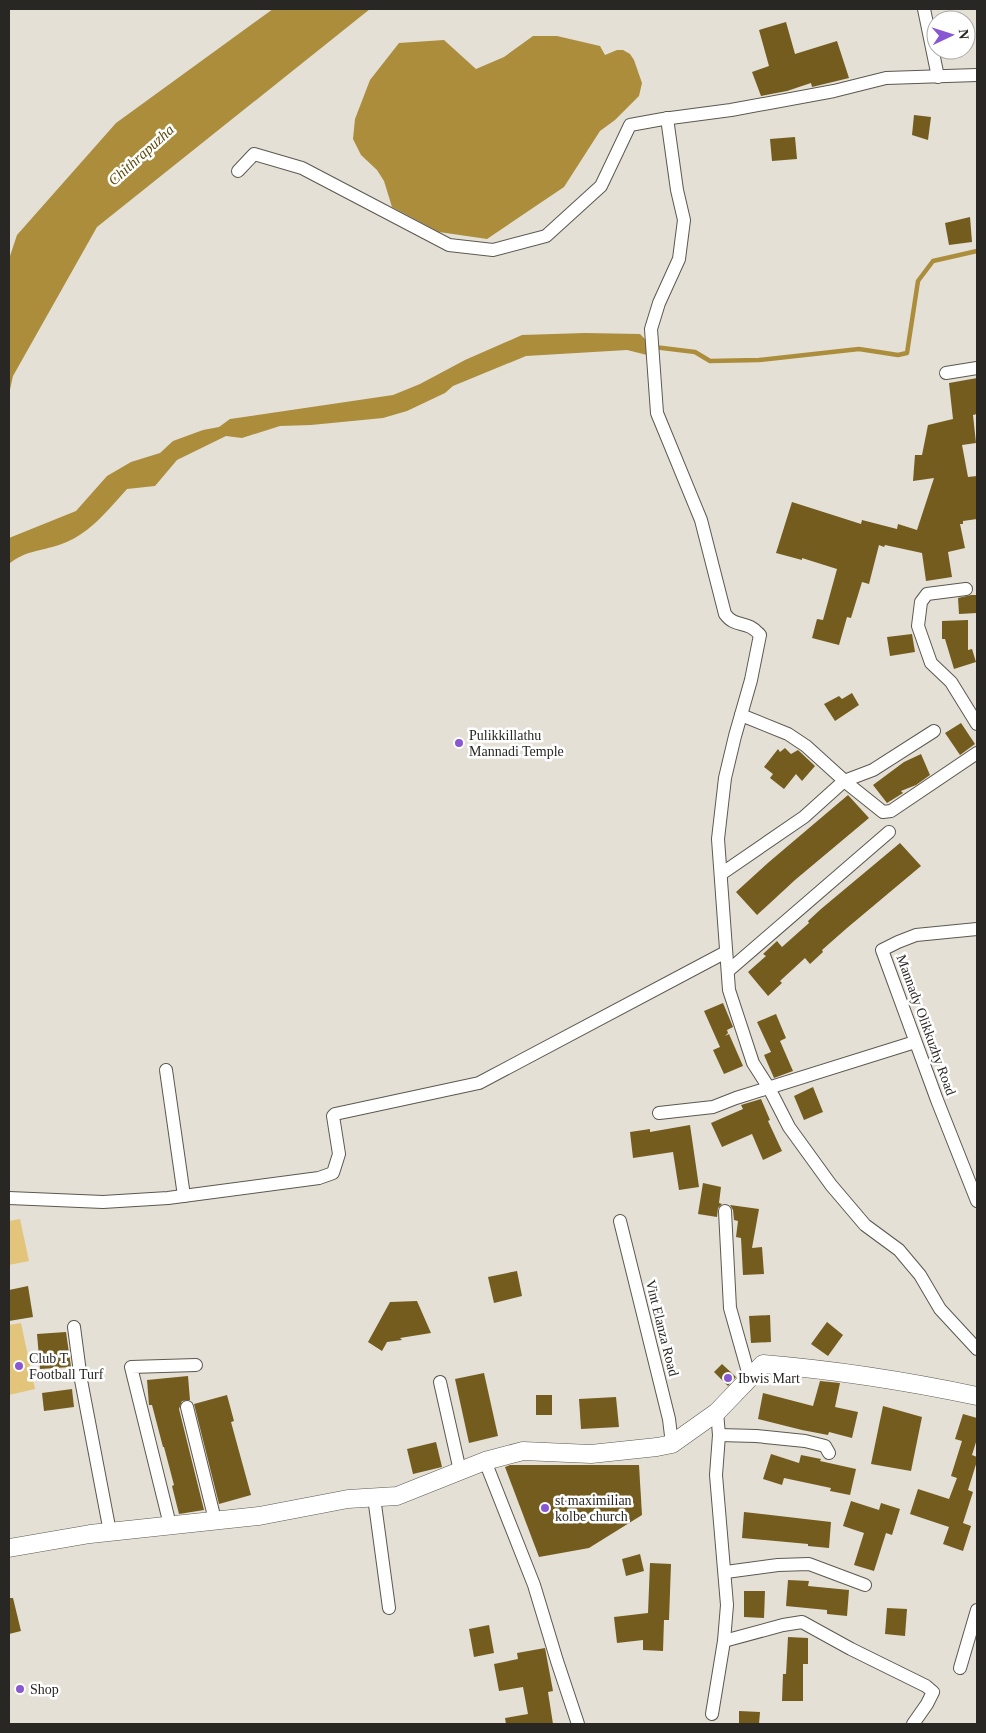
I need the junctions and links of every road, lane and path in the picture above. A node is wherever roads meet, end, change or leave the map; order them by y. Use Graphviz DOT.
graph roads {
  1 [pos="924,9"];
  2 [pos="977,74"];
  3 [pos="938,77"];
  4 [pos="667,118"];
  5 [pos="238,171"];
  6 [pos="977,368"];
  7 [pos="946,373"];
  8 [pos="966,589"];
  9 [pos="741,715"];
  10 [pos="977,724"];
  11 [pos="934,731"];
  12 [pos="977,753"];
  13 [pos="844,781"];
  14 [pos="890,832"];
  15 [pos="722,874"];
  16 [pos="977,928"];
  17 [pos="726,952"];
  18 [pos="728,971"];
  19 [pos="916,1042"];
  20 [pos="166,1070"];
  21 [pos="769,1088"];
  22 [pos="659,1114"];
  23 [pos="184,1196"];
  24 [pos="9,1198"];
  25 [pos="977,1201"];
  26 [pos="725,1211"];
  27 [pos="620,1221"];
  28 [pos="74,1327"];
  29 [pos="977,1349"];
  30 [pos="196,1365"];
  31 [pos="750,1379"];
  32 [pos="440,1382"];
  33 [pos="977,1396"];
  34 [pos="187,1407"];
  35 [pos="718,1412"];
  36 [pos="718,1435"];
  37 [pos="672,1444"];
  38 [pos="829,1453"];
  39 [pos="485,1461"];
  40 [pos="460,1471"];
  41 [pos="374,1497"];
  42 [pos="215,1520"];
  43 [pos="170,1525"];
  44 [pos="110,1532"];
  45 [pos="9,1548"];
  46 [pos="726,1572"];
  47 [pos="865,1585"];
  48 [pos="389,1608"];
  49 [pos="977,1610"];
  50 [pos="724,1641"];
  51 [pos="960,1668"];
  52 [pos="712,1714"];
  53 [pos="578,1724"];
  54 [pos="913,1724"];
  1 -- 3 [label="street"];
  2 -- 3 [label="street"];
  3 -- 4 [label="street"];
  4 -- 5 [label="street"];
  4 -- 9 [label="street"];
  6 -- 7 [label="street"];
  8 -- 10 [label="street"];
  9 -- 13 [label="street"];
  9 -- 15 [label="street"];
  11 -- 13 [label="street"];
  12 -- 13 [label="street"];
  13 -- 15 [label="street"];
  14 -- 18 [label="street"];
  15 -- 17 [label="street"];
  16 -- 19 [label="street, Mannady Olikkuzhy Road"];
  17 -- 18 [label="street"];
  17 -- 23 [label="street"];
  18 -- 21 [label="street"];
  19 -- 21 [label="street"];
  19 -- 25 [label="street, Mannady Olikkuzhy Road"];
  20 -- 23 [label="street"];
  21 -- 22 [label="street"];
  21 -- 29 [label="street"];
  23 -- 24 [label="street"];
  26 -- 31 [label="street"];
  27 -- 37 [label="street, Vint Elanza Road"];
  28 -- 44 [label="street"];
  30 -- 43 [label="street"];
  31 -- 33 [label="main road"];
  31 -- 35 [label="main road"];
  32 -- 40 [label="street"];
  34 -- 42 [label="street"];
  35 -- 36 [label="street"];
  35 -- 37 [label="main road"];
  36 -- 38 [label="street"];
  36 -- 46 [label="street"];
  37 -- 39 [label="main road"];
  39 -- 40 [label="main road"];
  39 -- 53 [label="street"];
  40 -- 41 [label="main road"];
  41 -- 42 [label="main road"];
  41 -- 48 [label="street"];
  42 -- 43 [label="main road"];
  43 -- 44 [label="main road"];
  44 -- 45 [label="main road"];
  46 -- 47 [label="street"];
  46 -- 50 [label="street"];
  49 -- 51 [label="street"];
  50 -- 52 [label="street"];
  50 -- 54 [label="street"];
}
